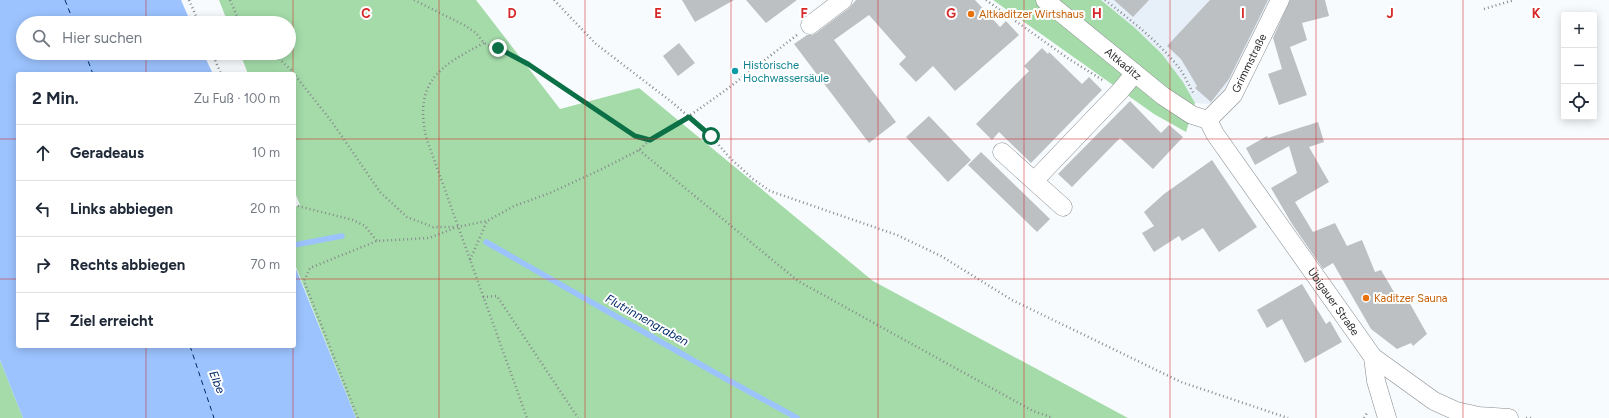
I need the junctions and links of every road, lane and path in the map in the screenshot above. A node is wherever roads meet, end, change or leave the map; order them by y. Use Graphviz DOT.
graph roads {
  1 [pos="189,0"];
  2 [pos="230,0"];
  3 [pos="414,0"];
  4 [pos="554,0"];
  5 [pos="843,0"];
  6 [pos="986,0"];
  7 [pos="1045,0"];
  8 [pos="1105,0"];
  9 [pos="1280,0"];
  10 [pos="1514,0"];
  11 [pos="1484,8"];
  12 [pos="196,16"];
  13 [pos="237,16"];
  14 [pos="810,25"];
  15 [pos="484,43"];
  16 [pos="215,60"];
  17 [pos="280,60"];
  18 [pos="220,72"];
  19 [pos="293,72"];
  20 [pos="1135,73"];
  21 [pos="296,76"];
  22 [pos="1120,91"];
  23 [pos="689,117"];
  24 [pos="1204,118"];
  25 [pos="650,140"];
  26 [pos="639,150"];
  27 [pos="1002,152"];
  28 [pos="1034,181"];
  29 [pos="296,206"];
  30 [pos="1063,207"];
  31 [pos="487,221"];
  32 [pos="457,227"];
  33 [pos="377,241"];
  34 [pos="470,261"];
  35 [pos="483,297"];
  36 [pos="1373,357"];
  37 [pos="358,418"];
  38 [pos="527,418"];
  39 [pos="578,418"];
  40 [pos="1053,418"];
  41 [pos="1288,418"];
  42 [pos="1387,418"];
  43 [pos="1509,418"];
  1 -- 12 [label="path"];
  2 -- 13 [label="path"];
  3 -- 15 [label="path"];
  4 -- 23 [label="path"];
  5 -- 14 [label="street"];
  6 -- 22 [label="path"];
  7 -- 20 [label="street, Altkaditz"];
  8 -- 24 [label="path"];
  9 -- 24 [label="street, Grimmstraße"];
  10 -- 11 [label="path"];
  14 -- 23 [label="path"];
  15 -- 25 [label="path"];
  15 -- 32 [label="path"];
  16 -- 18 [label="path"];
  17 -- 19 [label="path"];
  20 -- 22 [label="street"];
  20 -- 24 [label="street, Altkaditz"];
  21 -- 32 [label="path"];
  22 -- 28 [label="street"];
  23 -- 25 [label="path"];
  23 -- 41 [label="path"];
  24 -- 36 [label="street, Übigauer Straße"];
  25 -- 26 [label="path"];
  26 -- 31 [label="path"];
  26 -- 40 [label="path"];
  27 -- 28 [label="street"];
  28 -- 30 [label="street"];
  29 -- 33 [label="path"];
  31 -- 32 [label="path"];
  31 -- 34 [label="path"];
  32 -- 33 [label="path"];
  32 -- 34 [label="path"];
  33 -- 37 [label="path"];
  34 -- 35 [label="path"];
  35 -- 38 [label="path"];
  35 -- 39 [label="path"];
  36 -- 42 [label="street"];
  36 -- 43 [label="street, Übigauer Straße"];
}
